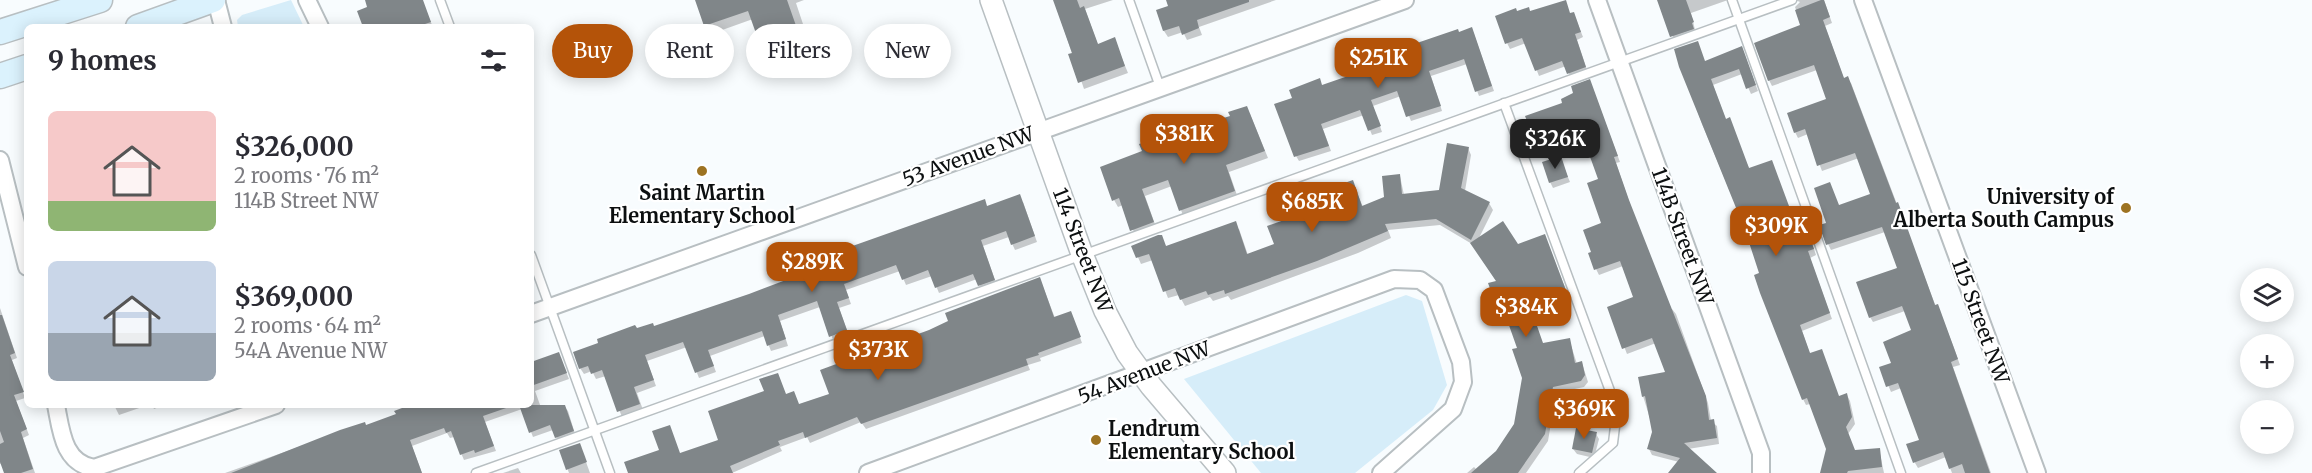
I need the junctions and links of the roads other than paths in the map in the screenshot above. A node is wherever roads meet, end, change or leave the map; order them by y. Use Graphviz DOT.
graph roads {
  1 [pos="100,0"];
  2 [pos="214,0"];
  3 [pos="307,0"];
  4 [pos="440,0"];
  5 [pos="991,0"];
  6 [pos="1129,0"];
  7 [pos="1405,0"];
  8 [pos="1597,0"];
  9 [pos="1732,0"];
  10 [pos="1792,0"];
  11 [pos="1863,0"];
  12 [pos="1739,19"];
  13 [pos="24,24"];
  14 [pos="25,24"];
  15 [pos="146,24"];
  16 [pos="222,24"];
  17 [pos="319,24"];
  18 [pos="449,24"];
  19 [pos="0,32"];
  20 [pos="1620,61"];
  21 [pos="24,68"];
  22 [pos="0,76"];
  23 [pos="1160,87"];
  24 [pos="1504,103"];
  25 [pos="1038,131"];
  26 [pos="0,160"];
  27 [pos="1082,254"];
  28 [pos="24,255"];
  29 [pos="534,264"];
  30 [pos="549,307"];
  31 [pos="534,313"];
  32 [pos="1141,373"];
  33 [pos="57,408"];
  34 [pos="268,408"];
  35 [pos="595,430"];
  36 [pos="1761,472"];
  37 [pos="476,473"];
  38 [pos="610,473"];
  39 [pos="868,473"];
  40 [pos="1226,473"];
  41 [pos="1381,473"];
  42 [pos="1579,473"];
  43 [pos="1901,473"];
  44 [pos="2037,473"];
  1 -- 14 [label="main road"];
  2 -- 15 [label="main road"];
  2 -- 16 [label="street"];
  3 -- 17 [label="street"];
  4 -- 18 [label="lane"];
  5 -- 25 [label="street, 114 Street NW"];
  6 -- 23 [label="lane"];
  7 -- 23 [label="street, 53 Avenue NW"];
  8 -- 20 [label="street, 114B Street NW"];
  9 -- 12 [label="lane"];
  10 -- 12 [label="lane"];
  11 -- 44 [label="street, 115 Street NW"];
  12 -- 20 [label="lane"];
  12 -- 43 [label="lane"];
  13 -- 19 [label="main road"];
  20 -- 24 [label="lane"];
  20 -- 36 [label="street, 114B Street NW"];
  21 -- 22 [label="main road"];
  23 -- 25 [label="street, 53 Avenue NW"];
  24 -- 27 [label="lane"];
  24 -- 42 [label="lane"];
  25 -- 27 [label="street, 114 Street NW"];
  25 -- 30 [label="street, 53 Avenue NW"];
  26 -- 28 [label="street"];
  27 -- 32 [label="street, 114 Street NW"];
  27 -- 35 [label="lane"];
  29 -- 30 [label="lane"];
  30 -- 31 [label="street, 53 Avenue NW"];
  30 -- 35 [label="lane"];
  32 -- 39 [label="street, 54 Avenue NW"];
  32 -- 40 [label="street, 114 Street NW"];
  32 -- 41 [label="street, 54 Avenue NW"];
  33 -- 34 [label="street"];
  35 -- 37 [label="lane"];
  35 -- 38 [label="lane"];
}
